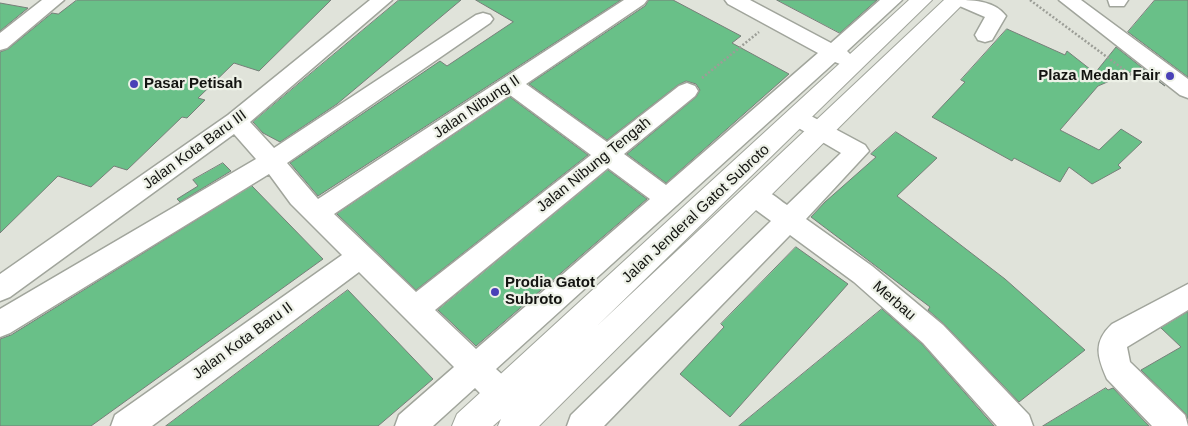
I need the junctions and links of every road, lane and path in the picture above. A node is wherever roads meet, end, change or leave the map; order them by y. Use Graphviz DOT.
graph roads {
  1 [pos="54,0"];
  2 [pos="382,0"];
  3 [pos="637,0"];
  4 [pos="735,0"];
  5 [pos="892,0"];
  6 [pos="922,0"];
  7 [pos="956,0"];
  8 [pos="962,0"];
  9 [pos="1030,0"];
  10 [pos="1069,0"];
  11 [pos="483,19"];
  12 [pos="773,21"];
  13 [pos="985,35"];
  14 [pos="0,43"];
  15 [pos="843,58"];
  16 [pos="1134,77"];
  17 [pos="510,84"];
  18 [pos="1188,90"];
  19 [pos="687,91"];
  20 [pos="798,117"];
  21 [pos="236,121"];
  22 [pos="821,130"];
  23 [pos="608,155"];
  24 [pos="272,161"];
  25 [pos="754,194"];
  26 [pos="667,198"];
  27 [pos="317,213"];
  28 [pos="788,219"];
  29 [pos="360,256"];
  30 [pos="0,289"];
  31 [pos="1188,296"];
  32 [pos="415,310"];
  33 [pos="0,324"];
  34 [pos="475,368"];
  35 [pos="514,413"];
  36 [pos="126,426"];
  37 [pos="410,426"];
  38 [pos="469,426"];
  39 [pos="582,426"];
  40 [pos="1018,426"];
  41 [pos="1174,426"];
  1 -- 14 [label="street"];
  2 -- 21 [label="street, Jalan Kota Baru III"];
  3 -- 17 [label="street, Jalan Nibung II"];
  4 -- 12 [label="street"];
  5 -- 15 [label="street"];
  6 -- 15 [label="main road, Jalan Jenderal Gatot Subroto"];
  7 -- 22 [label="main road, Jalan Jenderal Gatot Subroto"];
  8 -- 13 [label="street"];
  9 -- 16 [label="path"];
  10 -- 18 [label="street"];
  11 -- 24 [label="street"];
  12 -- 15 [label="street"];
  12 -- 19 [label="path"];
  15 -- 20 [label="main road, Jalan Jenderal Gatot Subroto"];
  15 -- 26 [label="street"];
  17 -- 23 [label="street"];
  17 -- 27 [label="street, Jalan Nibung II"];
  19 -- 23 [label="street, Jalan Nibung Tengah"];
  20 -- 22 [label="street"];
  20 -- 35 [label="main road, Jalan Jenderal Gatot Subroto"];
  21 -- 24 [label="street"];
  21 -- 30 [label="street, Jalan Kota Baru III"];
  22 -- 25 [label="main road, Jalan Jenderal Gatot Subroto"];
  22 -- 28 [label="street"];
  23 -- 26 [label="street"];
  23 -- 32 [label="street, Jalan Nibung Tengah"];
  24 -- 27 [label="street"];
  24 -- 33 [label="street"];
  25 -- 28 [label="street, Merbau"];
  25 -- 35 [label="main road, Jalan Jenderal Gatot Subroto"];
  26 -- 34 [label="street"];
  27 -- 29 [label="street"];
  28 -- 39 [label="street"];
  28 -- 40 [label="street, Merbau"];
  29 -- 32 [label="street"];
  29 -- 36 [label="street, Jalan Kota Baru II"];
  31 -- 41 [label="street"];
  32 -- 34 [label="street"];
  34 -- 35 [label="street"];
  34 -- 37 [label="street"];
  35 -- 38 [label="main road, Jalan Jenderal Gatot Subroto"];
}
